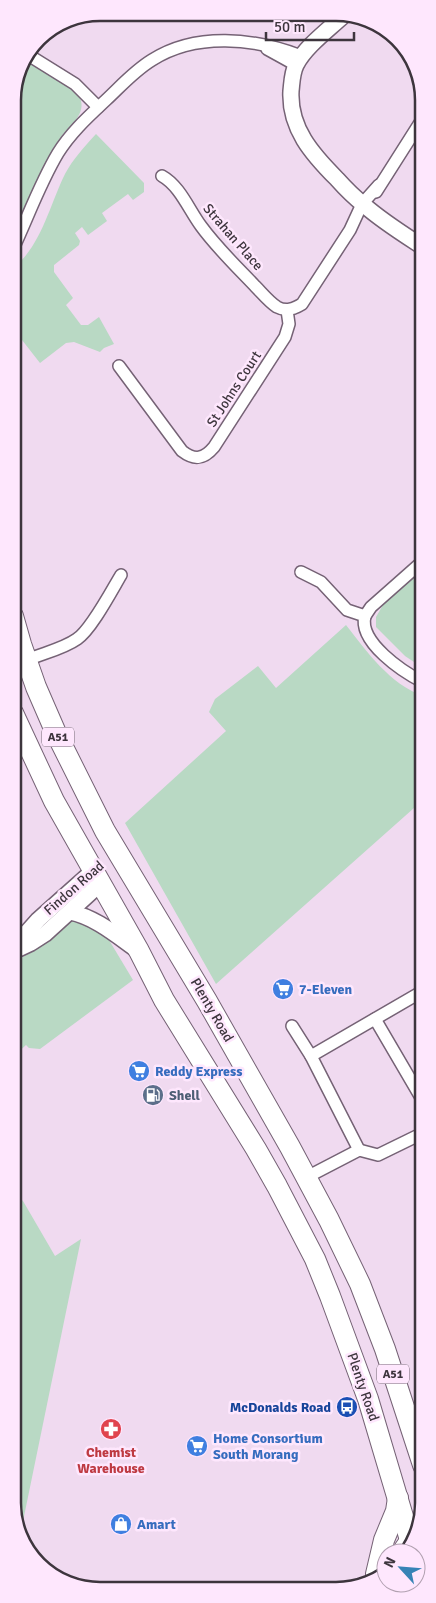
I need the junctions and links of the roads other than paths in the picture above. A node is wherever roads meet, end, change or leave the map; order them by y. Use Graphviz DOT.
graph roads {
  1 [pos="338,21"];
  2 [pos="34,58"];
  3 [pos="299,61"];
  4 [pos="98,107"];
  5 [pos="415,130"];
  6 [pos="162,176"];
  7 [pos="365,207"];
  8 [pos="21,228"];
  9 [pos="415,241"];
  10 [pos="287,310"];
  11 [pos="119,366"];
  12 [pos="415,568"];
  13 [pos="300,572"];
  14 [pos="121,575"];
  15 [pos="365,616"];
  16 [pos="21,641"];
  17 [pos="27,660"];
  18 [pos="415,677"];
  19 [pos="21,731"];
  20 [pos="121,859"];
  21 [pos="97,877"];
  22 [pos="70,912"];
  23 [pos="21,940"];
  24 [pos="21,946"];
  25 [pos="139,951"];
  26 [pos="415,996"];
  27 [pos="374,1019"];
  28 [pos="292,1026"];
  29 [pos="312,1056"];
  30 [pos="415,1088"];
  31 [pos="415,1137"];
  32 [pos="359,1150"];
  33 [pos="307,1177"];
  34 [pos="415,1441"];
  35 [pos="398,1498"];
  36 [pos="409,1532"];
  37 [pos="384,1543"];
  1 -- 3 [label="street"];
  2 -- 4 [label="street"];
  3 -- 4 [label="street"];
  3 -- 7 [label="street"];
  4 -- 8 [label="street"];
  5 -- 7 [label="street"];
  6 -- 10 [label="street, Strahan Place"];
  7 -- 9 [label="street"];
  7 -- 10 [label="street"];
  10 -- 11 [label="street, St Johns Court"];
  12 -- 15 [label="street"];
  13 -- 15 [label="street"];
  14 -- 17 [label="street"];
  15 -- 18 [label="street"];
  16 -- 17 [label="highway, Plenty Road / A51"];
  17 -- 20 [label="highway, Plenty Road / A51"];
  19 -- 21 [label="highway, Plenty Road / A51"];
  20 -- 21 [label="highway, Findon Road"];
  20 -- 33 [label="highway, Plenty Road / A51"];
  21 -- 22 [label="street, Findon Road"];
  21 -- 23 [label="street, Findon Road"];
  21 -- 25 [label="highway, Plenty Road / A51"];
  22 -- 24 [label="street, Findon Road"];
  22 -- 25 [label="street"];
  25 -- 35 [label="highway, Plenty Road / A51"];
  26 -- 27 [label="street"];
  27 -- 29 [label="street"];
  27 -- 30 [label="street"];
  28 -- 29 [label="street"];
  29 -- 32 [label="street"];
  31 -- 32 [label="street"];
  32 -- 33 [label="street"];
  33 -- 34 [label="highway, Plenty Road / A51"];
  35 -- 36 [label="highway, Plenty Road / A51"];
  35 -- 37 [label="highway"];
}
